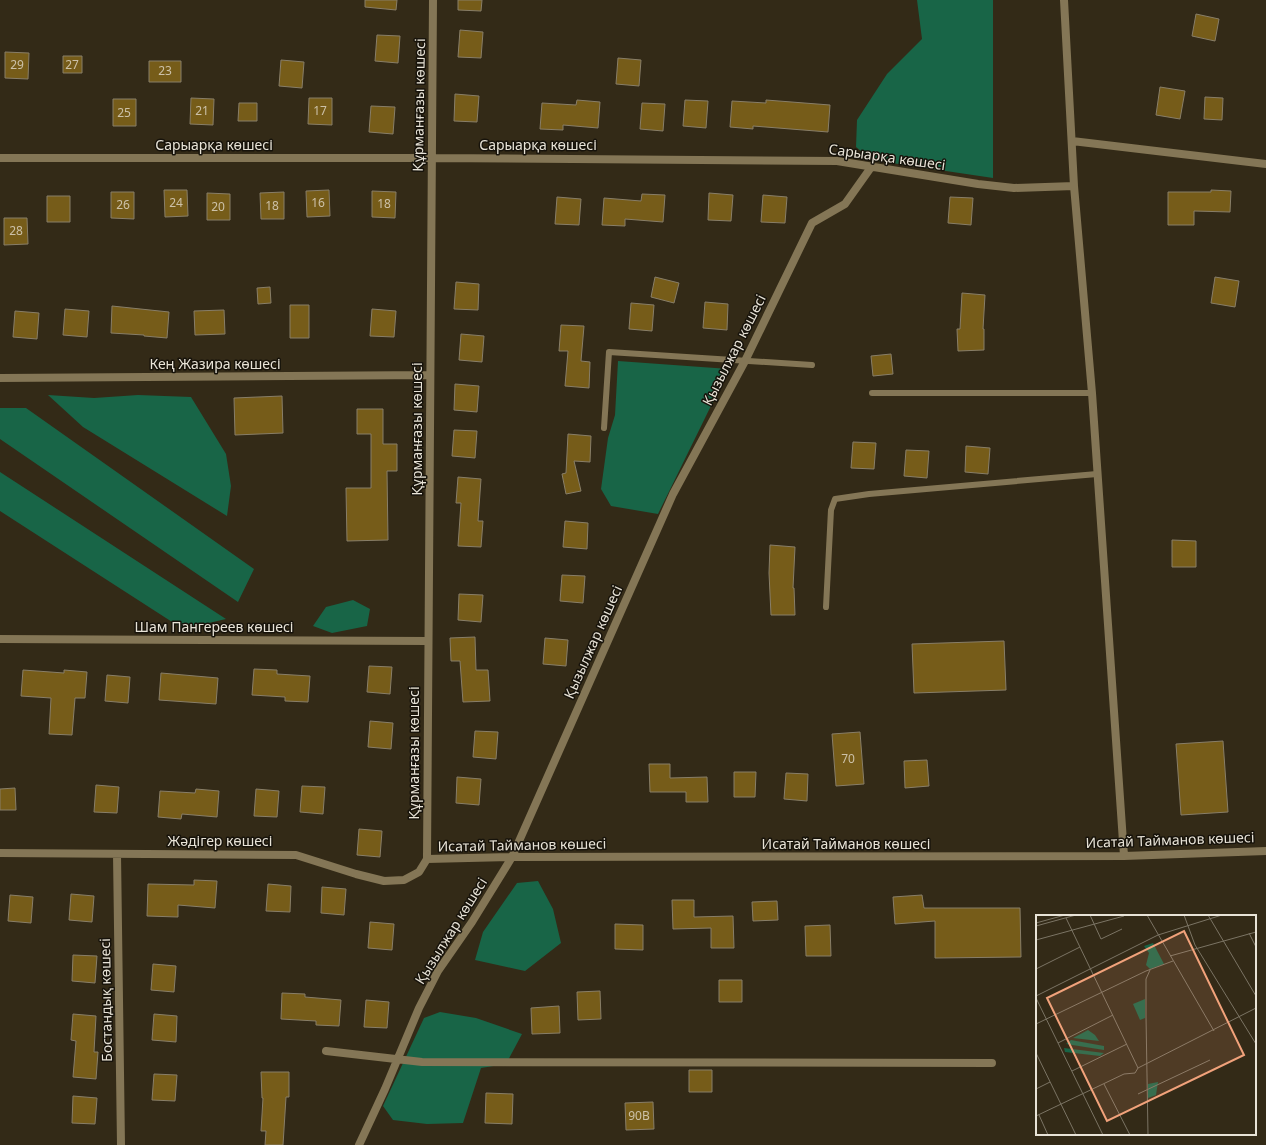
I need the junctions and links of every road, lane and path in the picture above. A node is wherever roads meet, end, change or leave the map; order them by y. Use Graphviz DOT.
graph roads {
  1 [pos="433,0"];
  2 [pos="1064,0"];
  3 [pos="1072,141"];
  4 [pos="0,158"];
  5 [pos="431,158"];
  6 [pos="1266,164"];
  7 [pos="872,166"];
  8 [pos="1074,186"];
  9 [pos="745,361"];
  10 [pos="812,365"];
  11 [pos="430,376"];
  12 [pos="0,378"];
  13 [pos="1092,393"];
  14 [pos="872,394"];
  15 [pos="604,428"];
  16 [pos="1097,474"];
  17 [pos="826,607"];
  18 [pos="0,639"];
  19 [pos="428,641"];
  20 [pos="1266,851"];
  21 [pos="0,852"];
  22 [pos="117,854"];
  23 [pos="1124,856"];
  24 [pos="512,857"];
  25 [pos="427,859"];
  26 [pos="326,1052"];
  27 [pos="398,1059"];
  28 [pos="992,1063"];
  29 [pos="121,1145"];
  30 [pos="359,1145"];
  1 -- 5 [label="street, Құрманғазы көшесі"];
  2 -- 3 [label="street"];
  3 -- 6 [label="street"];
  3 -- 8 [label="street"];
  4 -- 5 [label="street, Сарыарқа көшесі"];
  5 -- 7 [label="street, Сарыарқа көшесі"];
  5 -- 11 [label="street, Құрманғазы көшесі"];
  7 -- 8 [label="street, Сарыарқа көшесі"];
  7 -- 9 [label="street, Қызылжар көшесі"];
  8 -- 13 [label="street"];
  9 -- 10 [label="lane"];
  9 -- 15 [label="lane"];
  9 -- 24 [label="street, Қызылжар көшесі"];
  11 -- 12 [label="street, Кең Жазира көшесі"];
  11 -- 19 [label="street, Құрманғазы көшесі"];
  13 -- 14 [label="lane"];
  13 -- 16 [label="street"];
  16 -- 17 [label="lane"];
  16 -- 23 [label="street"];
  18 -- 19 [label="street, Шам Пангереев көшесі"];
  19 -- 25 [label="street, Құрманғазы көшесі"];
  20 -- 23 [label="street, Исатай Тайманов көшесі"];
  21 -- 22 [label="street, Жәдігер көшесі"];
  22 -- 25 [label="street, Жәдігер көшесі"];
  22 -- 29 [label="street, Бостандық көшесі"];
  23 -- 24 [label="street, Исатай Тайманов көшесі"];
  24 -- 25 [label="street, Исатай Тайманов көшесі"];
  24 -- 27 [label="street, Қызылжар көшесі"];
  26 -- 27 [label="street"];
  27 -- 28 [label="street"];
  27 -- 30 [label="street, Қызылжар көшесі"];
}
